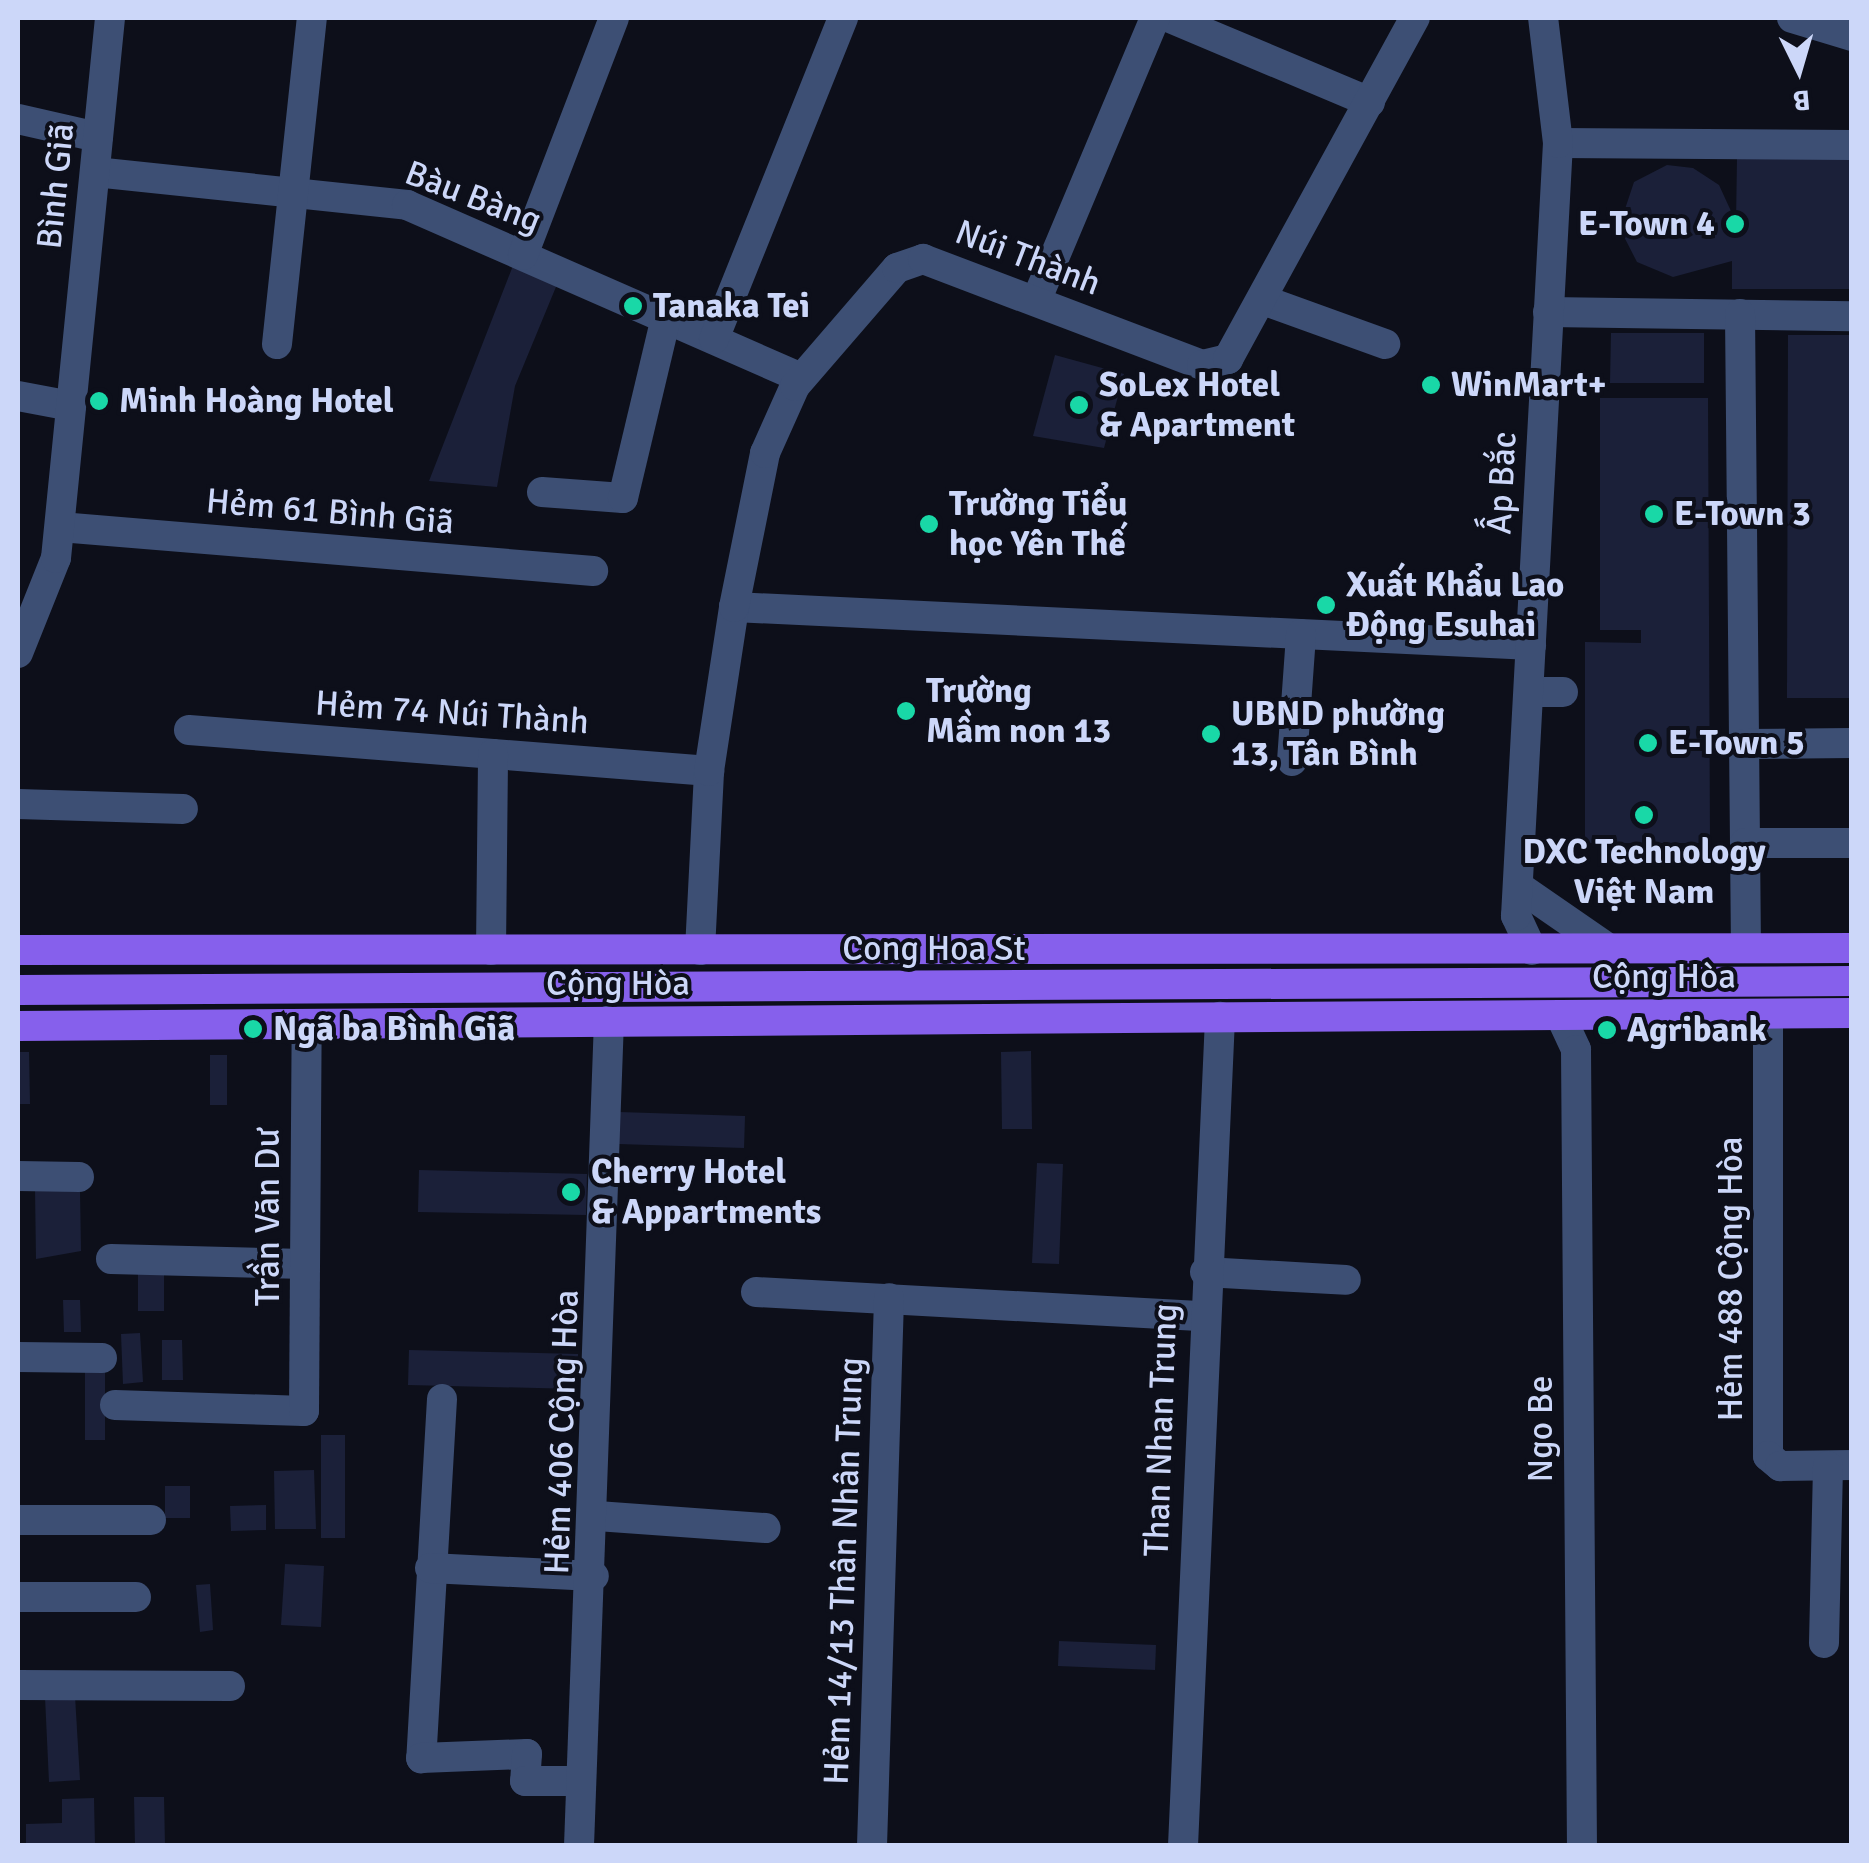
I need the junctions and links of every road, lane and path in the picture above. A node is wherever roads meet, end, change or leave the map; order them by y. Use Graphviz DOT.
graph roads {
  1 [pos="110,18"];
  2 [pos="312,18"];
  3 [pos="614,18"];
  4 [pos="843,18"];
  5 [pos="1155,18"];
  6 [pos="1170,18"];
  7 [pos="1415,18"];
  8 [pos="1543,18"];
  9 [pos="1792,18"];
  10 [pos="1852,36"];
  11 [pos="1370,102"];
  12 [pos="18,119"];
  13 [pos="98,137"];
  14 [pos="1558,143"];
  15 [pos="1852,145"];
  16 [pos="95,172"];
  17 [pos="291,192"];
  18 [pos="522,255"];
  19 [pos="1036,300"];
  20 [pos="1263,300"];
  21 [pos="1548,312"];
  22 [pos="1740,314"];
  23 [pos="1852,316"];
  24 [pos="666,318"];
  25 [pos="714,339"];
  26 [pos="277,344"];
  27 [pos="1386,344"];
  28 [pos="802,378"];
  29 [pos="18,396"];
  30 [pos="71,406"];
  31 [pos="542,492"];
  32 [pos="60,527"];
  33 [pos="593,572"];
  34 [pos="734,606"];
  35 [pos="1302,634"];
  36 [pos="1531,645"];
  37 [pos="18,654"];
  38 [pos="1528,692"];
  39 [pos="1564,692"];
  40 [pos="189,730"];
  41 [pos="1852,743"];
  42 [pos="1744,744"];
  43 [pos="493,754"];
  44 [pos="1292,761"];
  45 [pos="709,771"];
  46 [pos="18,804"];
  47 [pos="183,809"];
  48 [pos="1852,843"];
  49 [pos="1745,844"];
  50 [pos="1518,886"];
  51 [pos="1746,948"];
  52 [pos="1852,948"];
  53 [pos="1609,949"];
  54 [pos="18,950"];
  55 [pos="491,950"];
  56 [pos="700,950"];
  57 [pos="1532,950"];
  58 [pos="1852,981"];
  59 [pos="1546,983"];
  60 [pos="18,990"];
  61 [pos="1852,1013"];
  62 [pos="1768,1014"];
  63 [pos="1560,1015"];
  64 [pos="1220,1018"];
  65 [pos="609,1022"];
  66 [pos="307,1024"];
  67 [pos="18,1026"];
  68 [pos="18,1176"];
  69 [pos="79,1176"];
  70 [pos="110,1259"];
  71 [pos="305,1264"];
  72 [pos="1205,1272"];
  73 [pos="1346,1280"];
  74 [pos="756,1292"];
  75 [pos="889,1298"];
  76 [pos="1203,1316"];
  77 [pos="18,1357"];
  78 [pos="102,1358"];
  79 [pos="442,1399"];
  80 [pos="115,1404"];
  81 [pos="1840,1466"];
  82 [pos="597,1516"];
  83 [pos="18,1520"];
  84 [pos="150,1520"];
  85 [pos="766,1528"];
  86 [pos="430,1568"];
  87 [pos="594,1576"];
  88 [pos="18,1596"];
  89 [pos="136,1597"];
  90 [pos="1824,1644"];
  91 [pos="18,1685"];
  92 [pos="230,1686"];
  93 [pos="581,1781"];
  94 [pos="579,1846"];
  95 [pos="872,1846"];
  96 [pos="1182,1846"];
  97 [pos="1582,1846"];
  1 -- 13 [label="street, Bình Giã"];
  2 -- 17 [label="street"];
  3 -- 18 [label="street"];
  4 -- 25 [label="street"];
  5 -- 19 [label="street"];
  6 -- 11 [label="street"];
  7 -- 11 [label="street, Núi Thành"];
  8 -- 14 [label="street, Ấp Bắc"];
  9 -- 10 [label="street"];
  11 -- 20 [label="street, Núi Thành"];
  12 -- 13 [label="street"];
  13 -- 16 [label="street, Bình Giã"];
  14 -- 15 [label="street"];
  14 -- 21 [label="street, Ấp Bắc"];
  16 -- 17 [label="street, Bàu Bàng"];
  16 -- 30 [label="street, Bình Giã"];
  17 -- 18 [label="street, Bàu Bàng"];
  17 -- 26 [label="street"];
  18 -- 24 [label="street, Bàu Bàng"];
  19 -- 20 [label="street, Núi Thành"];
  19 -- 28 [label="street, Núi Thành"];
  20 -- 27 [label="street"];
  21 -- 22 [label="street"];
  21 -- 36 [label="street, Ấp Bắc"];
  22 -- 23 [label="street"];
  22 -- 42 [label="street"];
  24 -- 25 [label="street, Bàu Bàng"];
  24 -- 31 [label="street"];
  25 -- 28 [label="street, Bàu Bàng"];
  28 -- 34 [label="street, Núi Thành"];
  29 -- 30 [label="street"];
  30 -- 32 [label="street, Bình Giã"];
  32 -- 33 [label="street, Hẻm 61 Bình Giã"];
  32 -- 37 [label="street, Bình Giã"];
  34 -- 35 [label="street"];
  34 -- 45 [label="street, Núi Thành"];
  35 -- 36 [label="street"];
  35 -- 44 [label="street"];
  36 -- 38 [label="street, Ấp Bắc"];
  38 -- 39 [label="street"];
  38 -- 50 [label="street, Ấp Bắc"];
  40 -- 43 [label="street, Hẻm 74 Núi Thành"];
  41 -- 42 [label="street"];
  42 -- 49 [label="street"];
  43 -- 45 [label="street, Hẻm 74 Núi Thành"];
  43 -- 55 [label="street"];
  45 -- 56 [label="street, Núi Thành"];
  46 -- 47 [label="street"];
  48 -- 49 [label="street"];
  49 -- 51 [label="street"];
  50 -- 53 [label="street"];
  50 -- 57 [label="street, Ấp Bắc"];
  51 -- 52 [label="main road"];
  51 -- 53 [label="main road"];
  53 -- 57 [label="main road, Cộng Hòa"];
  54 -- 55 [label="main road, Cong Hoa St"];
  55 -- 56 [label="main road, Cong Hoa St"];
  56 -- 57 [label="main road, Cong Hoa St"];
  57 -- 59 [label="main road"];
  58 -- 59 [label="main road, Cong Hoa St"];
  59 -- 60 [label="main road, Cong Hoa St"];
  59 -- 63 [label="main road"];
  61 -- 62 [label="main road"];
  62 -- 63 [label="main road, Cộng Hòa"];
  62 -- 81 [label="street, Hẻm 488 Cộng Hòa"];
  63 -- 64 [label="main road"];
  63 -- 97 [label="street, Ngo Be"];
  64 -- 65 [label="main road, Cộng Hòa"];
  64 -- 72 [label="street, Than Nhan Trung"];
  65 -- 66 [label="main road, Cộng Hòa"];
  65 -- 82 [label="street, Hẻm 406 Cộng Hòa"];
  66 -- 67 [label="main road, Cộng Hòa"];
  66 -- 71 [label="street, Trần Văn Dư"];
  68 -- 69 [label="street"];
  70 -- 71 [label="street"];
  71 -- 80 [label="street, Trần Văn Dư"];
  72 -- 73 [label="street"];
  72 -- 76 [label="street, Than Nhan Trung"];
  74 -- 75 [label="street"];
  75 -- 76 [label="street"];
  75 -- 95 [label="street, Hẻm 14/13 Thân Nhân Trung"];
  76 -- 96 [label="street, Than Nhan Trung"];
  77 -- 78 [label="street"];
  79 -- 86 [label="street"];
  81 -- 90 [label="street"];
  82 -- 85 [label="street"];
  82 -- 87 [label="street, Hẻm 406 Cộng Hòa"];
  83 -- 84 [label="street"];
  86 -- 87 [label="street"];
  86 -- 93 [label="street"];
  87 -- 93 [label="street, Hẻm 406 Cộng Hòa"];
  88 -- 89 [label="street"];
  91 -- 92 [label="street"];
  93 -- 94 [label="street, Hẻm 406 Cộng Hòa"];
}
